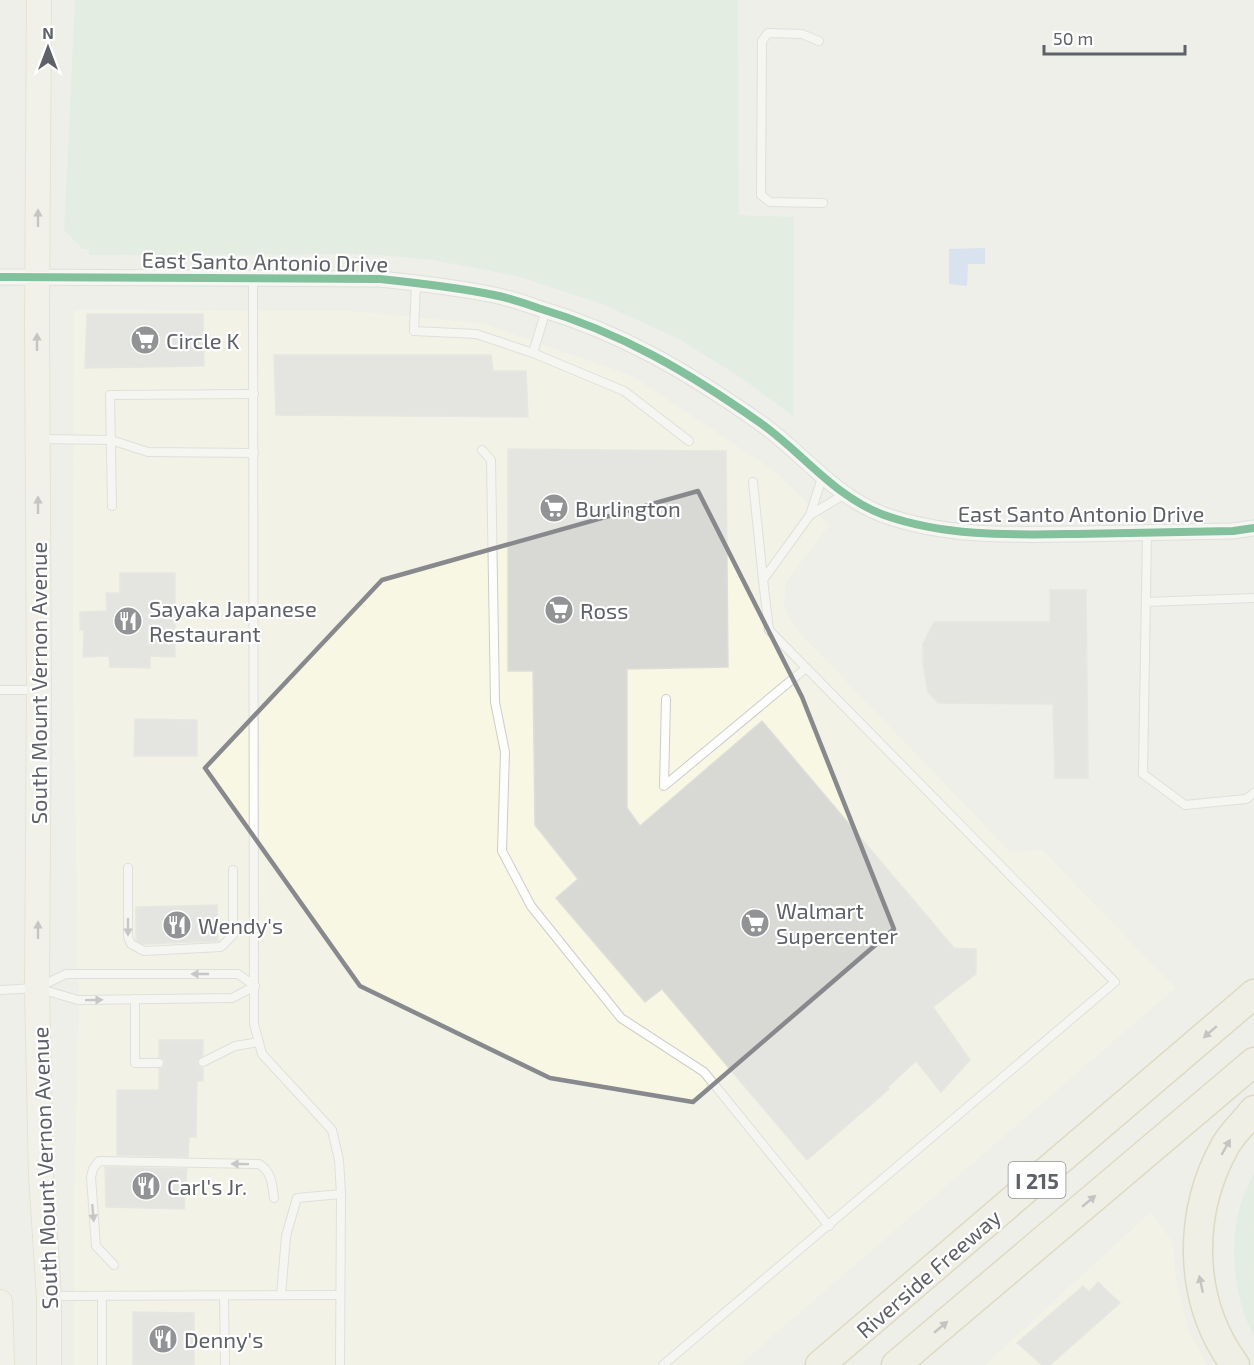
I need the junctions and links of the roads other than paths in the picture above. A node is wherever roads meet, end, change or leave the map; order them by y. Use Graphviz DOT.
graph roads {
  1 [pos="39,0"];
  2 [pos="819,41"];
  3 [pos="823,203"];
  4 [pos="0,277"];
  5 [pos="38,277"];
  6 [pos="253,278"];
  7 [pos="416,283"];
  8 [pos="546,310"];
  9 [pos="533,353"];
  10 [pos="254,394"];
  11 [pos="37,439"];
  12 [pos="111,440"];
  13 [pos="689,441"];
  14 [pos="482,450"];
  15 [pos="254,453"];
  16 [pos="822,478"];
  17 [pos="753,482"];
  18 [pos="845,494"];
  19 [pos="112,506"];
  20 [pos="810,515"];
  21 [pos="1254,528"];
  22 [pos="1147,533"];
  23 [pos="763,580"];
  24 [pos="1254,598"];
  25 [pos="1146,602"];
  26 [pos="806,668"];
  27 [pos="0,690"];
  28 [pos="39,690"];
  29 [pos="666,699"];
  30 [pos="1254,793"];
  31 [pos="128,868"];
  32 [pos="233,870"];
  33 [pos="255,986"];
  34 [pos="37,988"];
  35 [pos="0,990"];
  36 [pos="1254,994"];
  37 [pos="135,999"];
  38 [pos="259,1042"];
  39 [pos="203,1062"];
  40 [pos="1254,1062"];
  41 [pos="159,1063"];
  42 [pos="1254,1110"];
  43 [pos="340,1194"];
  44 [pos="274,1198"];
  45 [pos="829,1226"];
  46 [pos="114,1265"];
  47 [pos="281,1295"];
  48 [pos="340,1295"];
  49 [pos="49,1296"];
  50 [pos="102,1296"];
  51 [pos="224,1296"];
  52 [pos="0,1302"];
  53 [pos="2,1365"];
  54 [pos="49,1365"];
  55 [pos="102,1365"];
  56 [pos="225,1365"];
  57 [pos="340,1365"];
  58 [pos="663,1365"];
  59 [pos="820,1365"];
  60 [pos="896,1365"];
  61 [pos="1235,1365"];
  5 -- 1 [label="main road, South Mount Vernon Avenue, one-way"];
  2 -- 3 [label="lane"];
  4 -- 5 [label="street, East Santo Antonio Drive"];
  5 -- 6 [label="street, East Santo Antonio Drive"];
  11 -- 5 [label="main road, South Mount Vernon Avenue, one-way"];
  6 -- 7 [label="street, East Santo Antonio Drive"];
  6 -- 10 [label="lane"];
  7 -- 8 [label="street, East Santo Antonio Drive"];
  7 -- 9 [label="lane"];
  8 -- 9 [label="lane"];
  8 -- 16 [label="street, East Santo Antonio Drive"];
  9 -- 13 [label="lane"];
  10 -- 12 [label="lane"];
  10 -- 15 [label="lane"];
  11 -- 12 [label="lane"];
  28 -- 11 [label="main road, South Mount Vernon Avenue, one-way"];
  12 -- 15 [label="lane"];
  12 -- 19 [label="lane"];
  14 -- 45 [label="lane"];
  15 -- 33 [label="lane"];
  16 -- 18 [label="street, East Santo Antonio Drive"];
  16 -- 20 [label="lane"];
  17 -- 23 [label="lane"];
  18 -- 20 [label="lane"];
  18 -- 22 [label="street, East Santo Antonio Drive"];
  20 -- 23 [label="lane"];
  21 -- 22 [label="street, East Santo Antonio Drive"];
  22 -- 25 [label="lane"];
  23 -- 26 [label="lane"];
  24 -- 25 [label="lane"];
  25 -- 30 [label="lane"];
  26 -- 29 [label="lane"];
  26 -- 45 [label="lane"];
  27 -- 28 [label="lane"];
  34 -- 28 [label="main road, South Mount Vernon Avenue, one-way"];
  31 -- 32 [label="lane, one-way"];
  33 -- 34 [label="lane, one-way"];
  33 -- 37 [label="lane"];
  33 -- 38 [label="lane"];
  34 -- 35 [label="lane"];
  34 -- 37 [label="lane, one-way"];
  34 -- 49 [label="main road, South Mount Vernon Avenue"];
  36 -- 59 [label="highway, Riverside Freeway / I 215, one-way"];
  37 -- 41 [label="lane"];
  38 -- 39 [label="lane"];
  38 -- 43 [label="lane"];
  60 -- 40 [label="highway, I 215, one-way"];
  61 -- 42 [label="highway, one-way"];
  43 -- 47 [label="lane"];
  43 -- 48 [label="lane"];
  44 -- 46 [label="lane, one-way"];
  45 -- 58 [label="lane"];
  47 -- 48 [label="lane"];
  47 -- 51 [label="lane"];
  48 -- 57 [label="lane"];
  49 -- 50 [label="lane"];
  49 -- 54 [label="main road, South Mount Vernon Avenue"];
  50 -- 51 [label="lane"];
  50 -- 55 [label="lane"];
  51 -- 56 [label="lane"];
  52 -- 53 [label="main road"];
}
